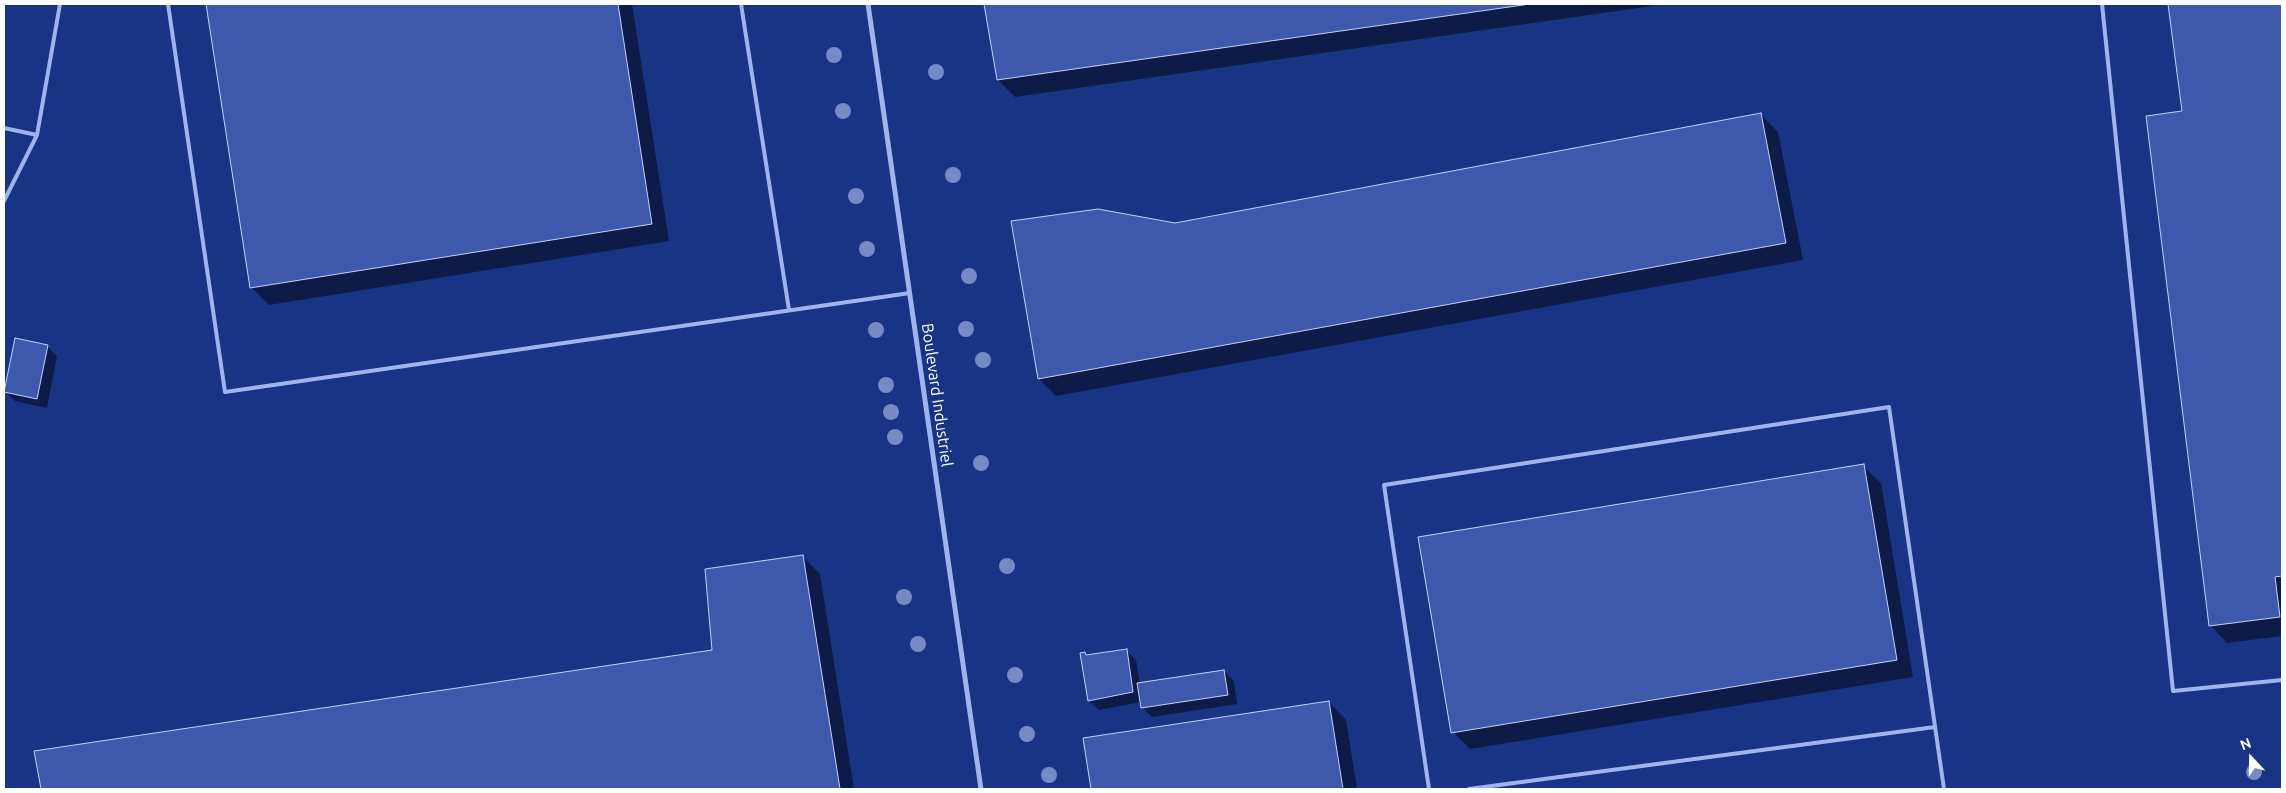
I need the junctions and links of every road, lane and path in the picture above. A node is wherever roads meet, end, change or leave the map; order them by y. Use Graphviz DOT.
graph roads {
  1 [pos="60,4"];
  2 [pos="168,4"];
  3 [pos="741,4"];
  4 [pos="868,4"];
  5 [pos="2102,4"];
  6 [pos="4,128"];
  7 [pos="37,135"];
  8 [pos="4,201"];
  9 [pos="910,293"];
  10 [pos="789,310"];
  11 [pos="2282,680"];
  12 [pos="1935,727"];
  13 [pos="981,789"];
  14 [pos="1429,789"];
  15 [pos="1469,789"];
  16 [pos="1944,789"];
  1 -- 7 [label="lane"];
  2 -- 10 [label="lane"];
  3 -- 10 [label="lane"];
  4 -- 9 [label="street, Boulevard Industriel"];
  5 -- 11 [label="lane"];
  6 -- 7 [label="lane"];
  7 -- 8 [label="lane"];
  9 -- 10 [label="lane"];
  9 -- 13 [label="street, Boulevard Industriel"];
  12 -- 14 [label="lane"];
  12 -- 15 [label="lane"];
  12 -- 16 [label="lane"];
}
